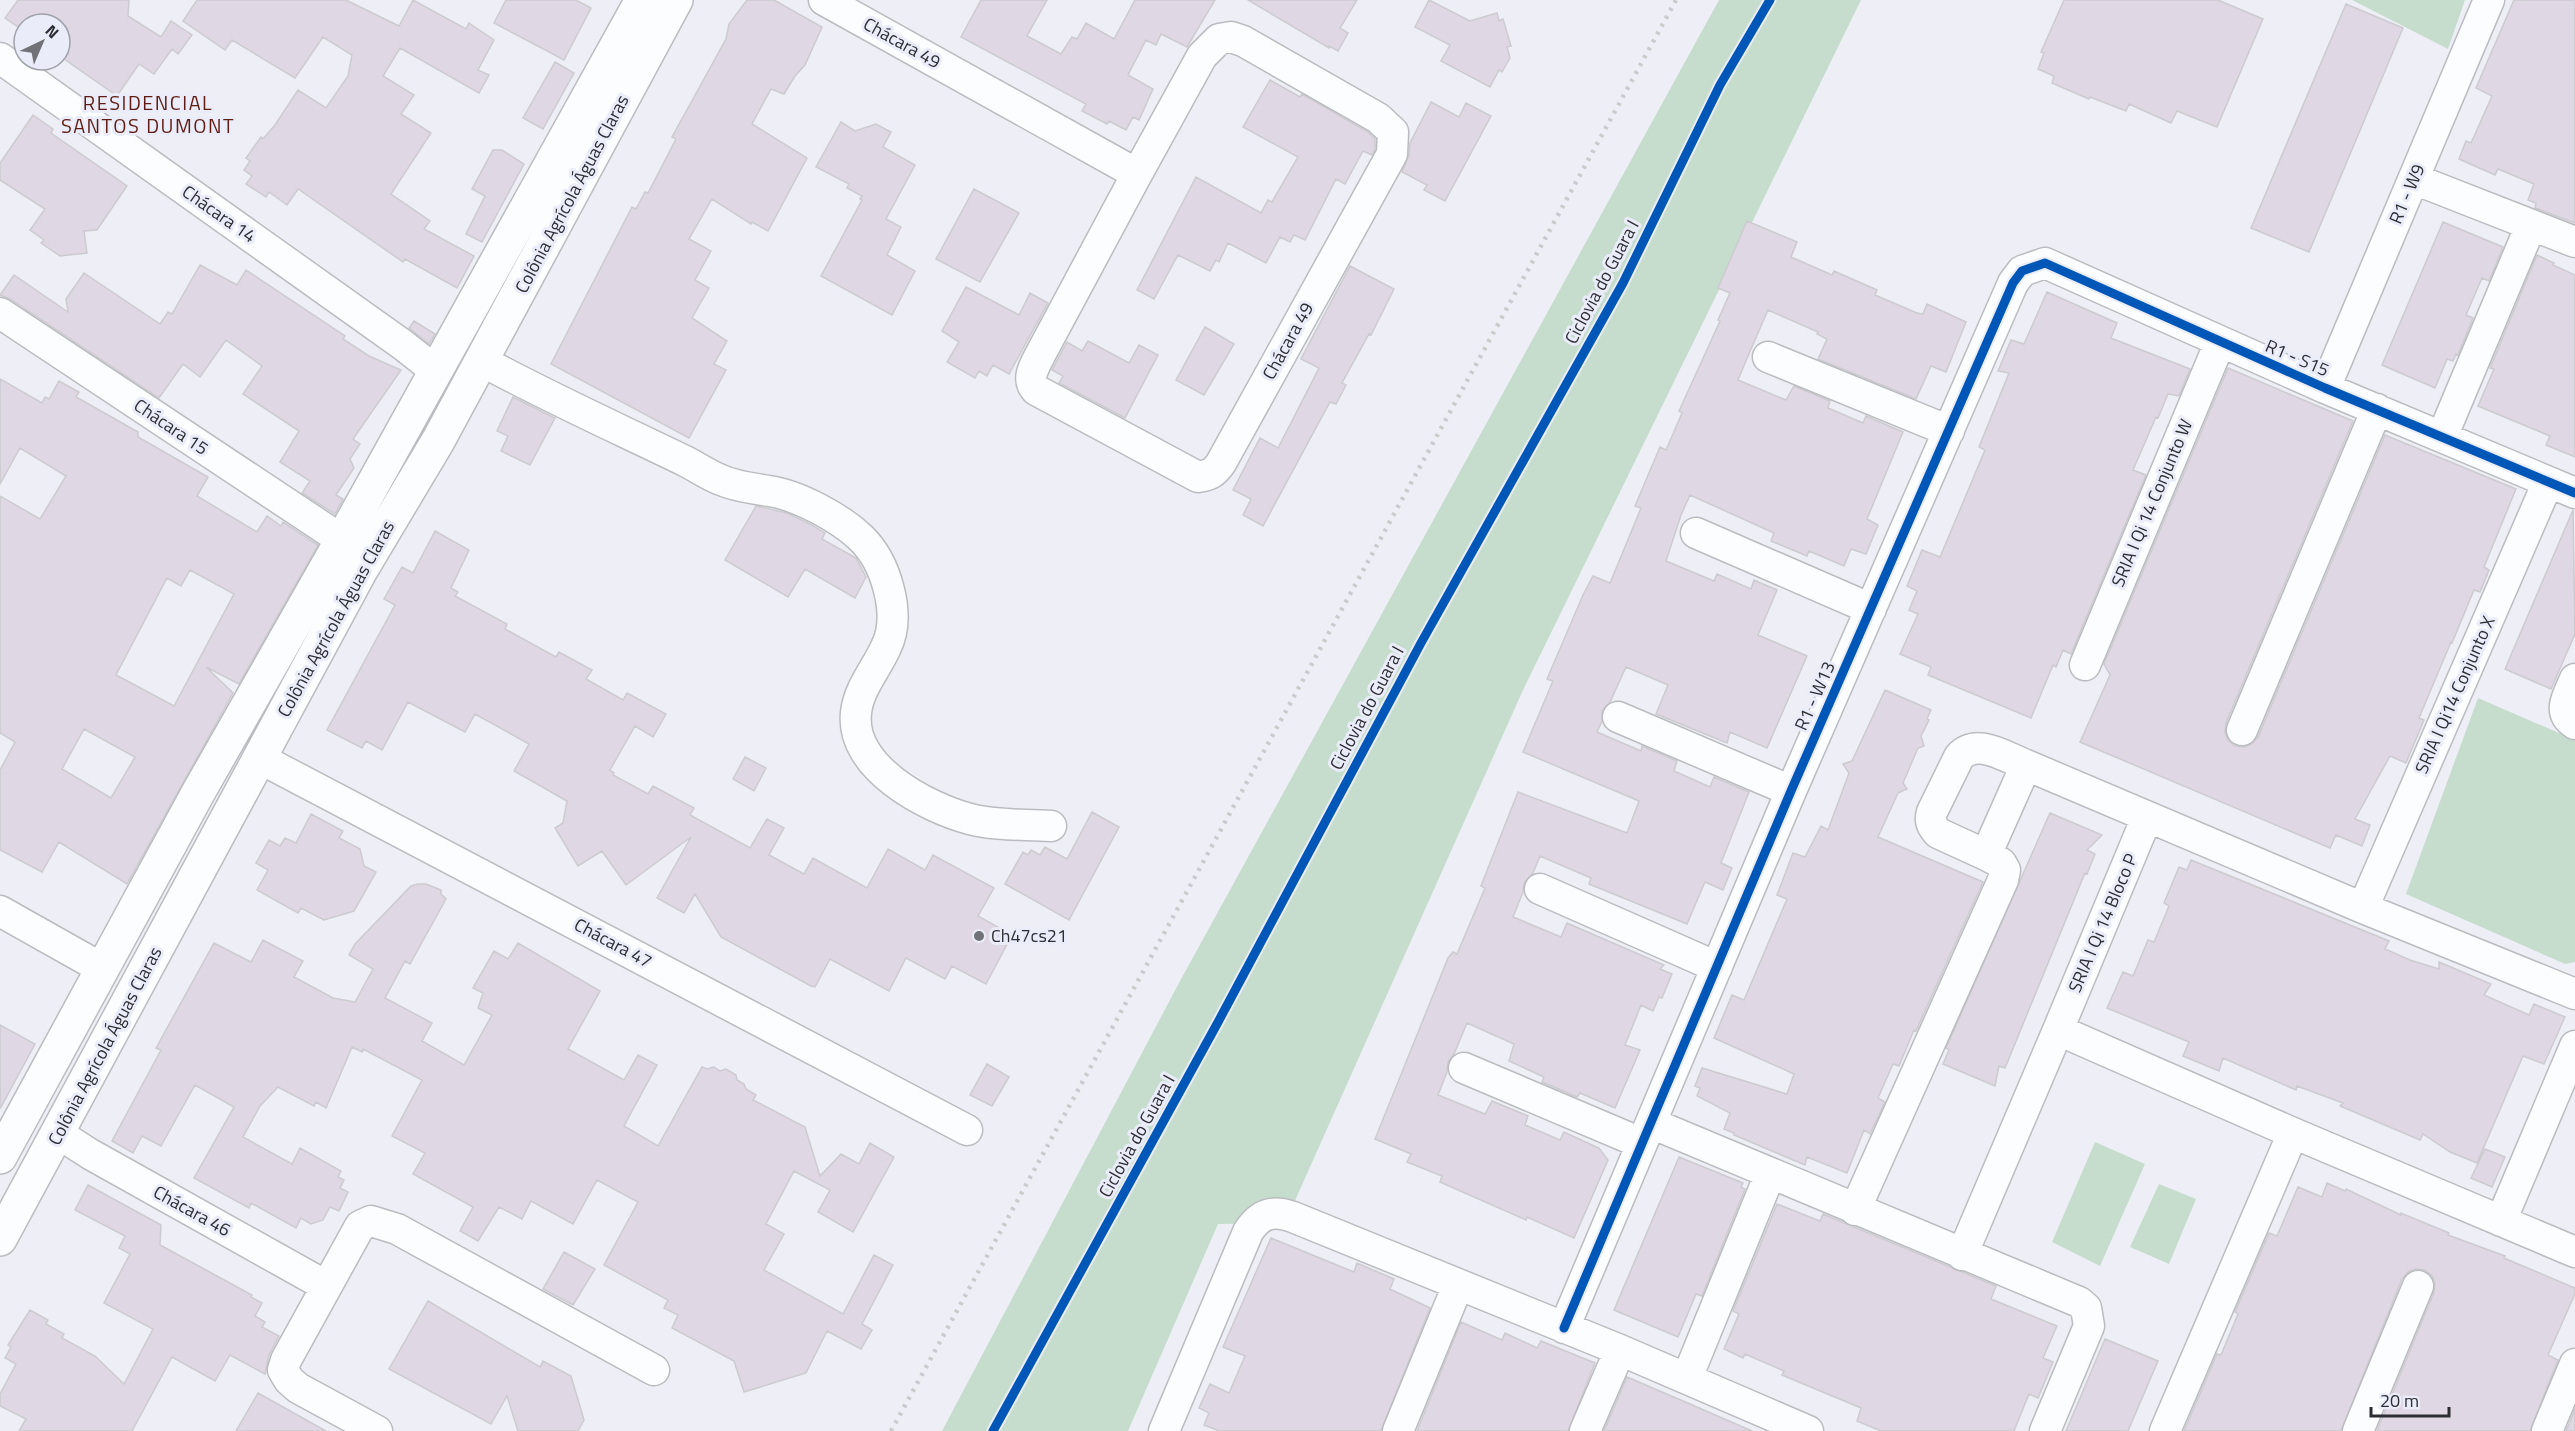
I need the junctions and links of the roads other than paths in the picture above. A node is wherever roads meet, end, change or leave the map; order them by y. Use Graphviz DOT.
graph roads {
  1 [pos="676,0"];
  2 [pos="824,0"];
  3 [pos="2489,0"];
  4 [pos="641,1"];
  5 [pos="0,58"];
  6 [pos="1137,174"];
  7 [pos="2414,179"];
  8 [pos="2531,225"];
  9 [pos="2575,242"];
  10 [pos="2013,283"];
  11 [pos="0,313"];
  12 [pos="2220,342"];
  13 [pos="1768,357"];
  14 [pos="482,362"];
  15 [pos="436,371"];
  16 [pos="2325,388"];
  17 [pos="462,396"];
  18 [pos="2377,409"];
  19 [pos="405,425"];
  20 [pos="1949,431"];
  21 [pos="2442,437"];
  22 [pos="438,441"];
  23 [pos="2548,482"];
  24 [pos="2575,493"];
  25 [pos="1696,533"];
  26 [pos="342,540"];
  27 [pos="1871,609"];
  28 [pos="2085,665"];
  29 [pos="2575,679"];
  30 [pos="1618,717"];
  31 [pos="2575,724"];
  32 [pos="2242,730"];
  33 [pos="259,758"];
  34 [pos="2026,765"];
  35 [pos="1791,791"];
  36 [pos="2147,817"];
  37 [pos="1051,826"];
  38 [pos="1986,855"];
  39 [pos="1540,889"];
  40 [pos="2362,908"];
  41 [pos="0,911"];
  42 [pos="1717,967"];
  43 [pos="103,969"];
  44 [pos="2575,994"];
  45 [pos="2058,1030"];
  46 [pos="2575,1046"];
  47 [pos="1464,1068"];
  48 [pos="968,1130"];
  49 [pos="1646,1133"];
  50 [pos="2293,1133"];
  51 [pos="59,1134"];
  52 [pos="0,1157"];
  53 [pos="1770,1174"];
  54 [pos="1856,1210"];
  55 [pos="2501,1221"];
  56 [pos="0,1239"];
  57 [pos="2575,1252"];
  58 [pos="1962,1255"];
  59 [pos="1458,1285"];
  60 [pos="326,1286"];
  61 [pos="2418,1286"];
  62 [pos="1564,1328"];
  63 [pos="1620,1350"];
  64 [pos="2575,1364"];
  65 [pos="654,1370"];
  66 [pos="1687,1378"];
  67 [pos="1794,1428"];
  68 [pos="377,1431"];
  69 [pos="1164,1431"];
  70 [pos="1398,1431"];
  71 [pos="1585,1431"];
  72 [pos="2045,1431"];
  73 [pos="2165,1431"];
  74 [pos="2358,1431"];
  75 [pos="2547,1431"];
  1 -- 14 [label="main road, Colônia Agrícola Águas Claras"];
  2 -- 6 [label="street, Chácara 49"];
  3 -- 7 [label="street, R1 - W9"];
  4 -- 15 [label="main road, Colônia Agrícola Águas Claras"];
  5 -- 15 [label="street, Chácara 14"];
  6 -- 6 [label="street, Chácara 49"];
  7 -- 8 [label="street"];
  7 -- 16 [label="street, R1 - W9"];
  8 -- 9 [label="street"];
  8 -- 21 [label="street"];
  10 -- 12 [label="street, R1 - S15"];
  10 -- 20 [label="street, R1 - W13"];
  11 -- 26 [label="street, Chácara 15"];
  12 -- 16 [label="street, R1 - S15"];
  12 -- 28 [label="street, SRIA I Qi 14 Conjunto W"];
  13 -- 20 [label="street"];
  14 -- 17 [label="main road, Colônia Agrícola Águas Claras"];
  14 -- 37 [label="street"];
  15 -- 17 [label="main road"];
  15 -- 19 [label="main road, Colônia Agrícola Águas Claras"];
  16 -- 18 [label="street, R1 - S15"];
  17 -- 22 [label="main road, Colônia Agrícola Águas Claras"];
  18 -- 21 [label="street, R1 - S15"];
  18 -- 32 [label="street"];
  19 -- 22 [label="main road"];
  19 -- 26 [label="main road, Colônia Agrícola Águas Claras"];
  20 -- 27 [label="street, R1 - W13"];
  21 -- 23 [label="street, R1 - S15"];
  22 -- 33 [label="main road, Colônia Agrícola Águas Claras"];
  23 -- 24 [label="street, R1 - S15"];
  23 -- 40 [label="street, SRIA I Qi14 Conjunto X"];
  25 -- 27 [label="street"];
  26 -- 43 [label="main road, Colônia Agrícola Águas Claras"];
  27 -- 35 [label="street, R1 - W13"];
  29 -- 31 [label="street"];
  30 -- 35 [label="street"];
  33 -- 48 [label="street, Chácara 47"];
  33 -- 51 [label="main road, Colônia Agrícola Águas Claras"];
  34 -- 36 [label="street"];
  34 -- 38 [label="street"];
  34 -- 38 [label="street"];
  35 -- 42 [label="street, R1 - W13"];
  36 -- 40 [label="street"];
  36 -- 45 [label="street, SRIA I Qi 14 Bloco P"];
  38 -- 54 [label="street"];
  39 -- 42 [label="street"];
  40 -- 44 [label="street"];
  41 -- 43 [label="street"];
  42 -- 49 [label="street, R1 - W13"];
  43 -- 52 [label="main road, Colônia Agrícola Águas Claras"];
  45 -- 50 [label="street"];
  45 -- 58 [label="street, SRIA I Qi 14 Bloco P"];
  46 -- 55 [label="street"];
  47 -- 49 [label="street"];
  49 -- 53 [label="street"];
  49 -- 62 [label="street, R1 - W13"];
  50 -- 55 [label="street"];
  50 -- 73 [label="street"];
  51 -- 56 [label="main road, Colônia Agrícola Águas Claras"];
  51 -- 60 [label="street, Chácara 46"];
  53 -- 54 [label="street"];
  53 -- 66 [label="street"];
  54 -- 58 [label="street"];
  55 -- 57 [label="street"];
  58 -- 72 [label="street"];
  59 -- 62 [label="street"];
  59 -- 69 [label="street"];
  59 -- 70 [label="street"];
  60 -- 65 [label="street"];
  60 -- 68 [label="street"];
  61 -- 74 [label="street"];
  62 -- 63 [label="street"];
  63 -- 66 [label="street"];
  63 -- 71 [label="street"];
  64 -- 75 [label="street"];
  66 -- 67 [label="street"];
}
